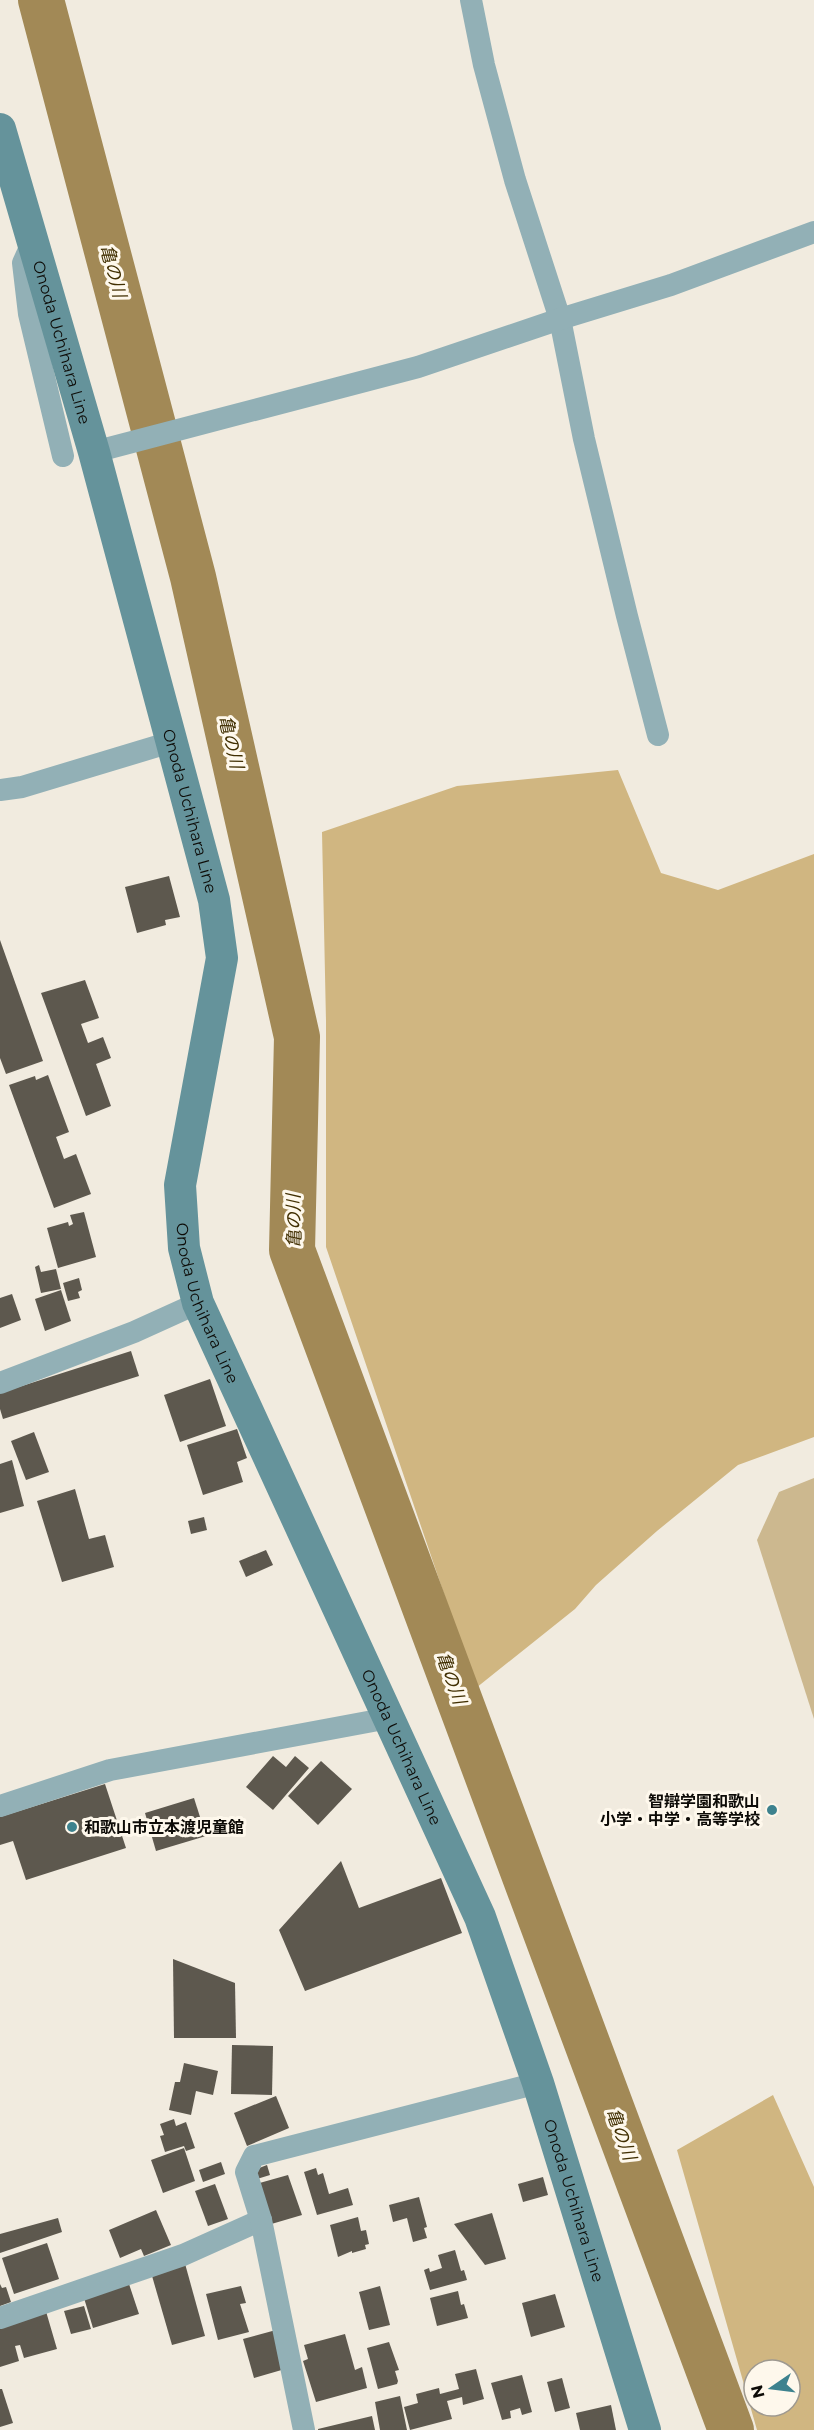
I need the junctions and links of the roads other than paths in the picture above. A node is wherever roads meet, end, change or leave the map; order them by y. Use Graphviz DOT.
graph roads {
  1 [pos="471,0"];
  2 [pos="0,129"];
  3 [pos="814,232"];
  4 [pos="33,241"];
  5 [pos="560,319"];
  6 [pos="102,449"];
  7 [pos="63,456"];
  8 [pos="658,735"];
  9 [pos="171,741"];
  10 [pos="0,790"];
  11 [pos="198,1304"];
  12 [pos="0,1383"];
  13 [pos="389,1718"];
  14 [pos="0,1806"];
  15 [pos="538,2083"];
  16 [pos="261,2220"];
  17 [pos="0,2318"];
  18 [pos="304,2430"];
  19 [pos="645,2430"];
  1 -- 5 [label="street"];
  2 -- 4 [label="main road, Onoda Uchihara Line"];
  3 -- 5 [label="street"];
  4 -- 6 [label="main road, Onoda Uchihara Line"];
  4 -- 7 [label="street"];
  5 -- 6 [label="street"];
  5 -- 8 [label="street"];
  6 -- 9 [label="main road, Onoda Uchihara Line"];
  9 -- 10 [label="street"];
  9 -- 11 [label="main road, Onoda Uchihara Line"];
  11 -- 12 [label="street"];
  11 -- 13 [label="main road, Onoda Uchihara Line"];
  13 -- 14 [label="street"];
  13 -- 15 [label="main road, Onoda Uchihara Line"];
  15 -- 16 [label="street"];
  15 -- 19 [label="main road, Onoda Uchihara Line"];
  16 -- 17 [label="street"];
  16 -- 18 [label="street"];
}
